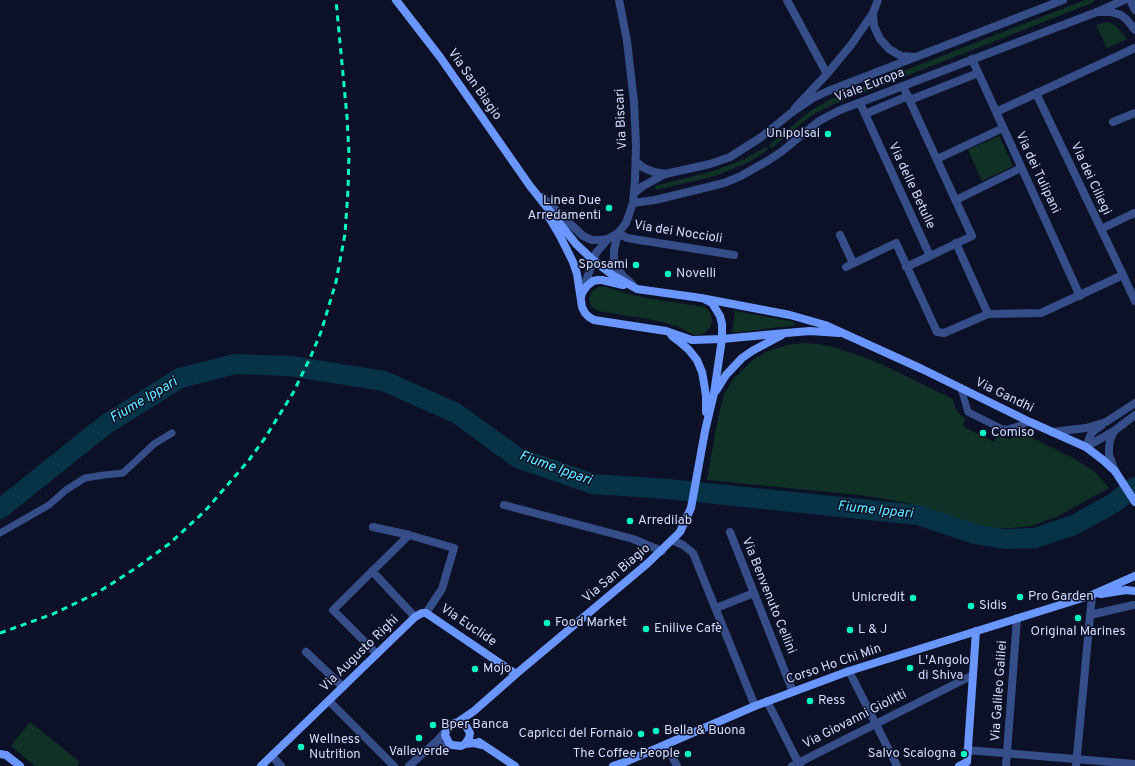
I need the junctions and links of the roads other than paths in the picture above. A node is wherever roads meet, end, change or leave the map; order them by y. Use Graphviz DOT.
graph roads {
  1 [pos="396,0"];
  2 [pos="619,0"];
  3 [pos="787,0"];
  4 [pos="878,0"];
  5 [pos="1063,0"];
  6 [pos="1124,0"];
  7 [pos="1130,0"];
  8 [pos="1114,2"];
  9 [pos="1135,10"];
  10 [pos="1097,12"];
  11 [pos="873,13"];
  12 [pos="1121,15"];
  13 [pos="1135,30"];
  14 [pos="1135,48"];
  15 [pos="915,58"];
  16 [pos="972,60"];
  17 [pos="978,73"];
  18 [pos="827,74"];
  19 [pos="903,86"];
  20 [pos="1036,93"];
  21 [pos="909,98"];
  22 [pos="860,103"];
  23 [pos="996,112"];
  24 [pos="791,113"];
  25 [pos="1135,113"];
  26 [pos="865,114"];
  27 [pos="1114,122"];
  28 [pos="1003,128"];
  29 [pos="937,159"];
  30 [pos="636,162"];
  31 [pos="1021,168"];
  32 [pos="666,174"];
  33 [pos="530,186"];
  34 [pos="634,193"];
  35 [pos="956,200"];
  36 [pos="633,203"];
  37 [pos="1135,214"];
  38 [pos="1101,229"];
  39 [pos="618,232"];
  40 [pos="840,235"];
  41 [pos="608,239"];
  42 [pos="956,243"];
  43 [pos="734,254"];
  44 [pos="930,256"];
  45 [pos="593,260"];
  46 [pos="906,267"];
  47 [pos="1123,275"];
  48 [pos="637,288"];
  49 [pos="582,295"];
  50 [pos="1080,296"];
  51 [pos="701,298"];
  52 [pos="1135,301"];
  53 [pos="988,314"];
  54 [pos="666,331"];
  55 [pos="786,333"];
  56 [pos="844,333"];
  57 [pos="722,339"];
  58 [pos="961,388"];
  59 [pos="714,393"];
  60 [pos="1135,403"];
  61 [pos="1135,415"];
  62 [pos="1030,422"];
  63 [pos="1106,422"];
  64 [pos="705,431"];
  65 [pos="1114,431"];
  66 [pos="1052,432"];
  67 [pos="172,433"];
  68 [pos="1086,447"];
  69 [pos="1115,471"];
  70 [pos="1135,502"];
  71 [pos="504,505"];
  72 [pos="373,527"];
  73 [pos="730,532"];
  74 [pos="0,533"];
  75 [pos="409,535"];
  76 [pos="672,540"];
  77 [pos="662,552"];
  78 [pos="372,571"];
  79 [pos="1135,576"];
  80 [pos="1135,591"];
  81 [pos="754,593"];
  82 [pos="1092,595"];
  83 [pos="1133,605"];
  84 [pos="716,608"];
  85 [pos="426,613"];
  86 [pos="1090,615"];
  87 [pos="415,617"];
  88 [pos="1017,618"];
  89 [pos="976,631"];
  90 [pos="306,652"];
  91 [pos="377,654"];
  92 [pos="849,671"];
  93 [pos="516,674"];
  94 [pos="973,675"];
  95 [pos="343,687"];
  96 [pos="793,692"];
  97 [pos="329,701"];
  98 [pos="767,701"];
  99 [pos="755,706"];
  100 [pos="474,711"];
  101 [pos="458,722"];
  102 [pos="875,724"];
  103 [pos="446,730"];
  104 [pos="469,731"];
  105 [pos="464,744"];
  106 [pos="666,744"];
  107 [pos="452,745"];
  108 [pos="482,745"];
  109 [pos="428,750"];
  110 [pos="967,750"];
  111 [pos="0,754"];
  112 [pos="1007,754"];
  113 [pos="272,756"];
  114 [pos="1076,763"];
  115 [pos="1135,764"];
  116 [pos="797,765"];
  117 [pos="964,765"];
  118 [pos="20,766"];
  119 [pos="261,766"];
  120 [pos="281,766"];
  121 [pos="394,766"];
  122 [pos="409,766"];
  123 [pos="515,766"];
  124 [pos="613,766"];
  125 [pos="677,766"];
  126 [pos="897,766"];
  127 [pos="1006,766"];
  1 -- 33 [label="main road, Via San Biagio"];
  2 -- 30 [label="street, Via Biscari"];
  3 -- 18 [label="street"];
  4 -- 11 [label="street"];
  5 -- 15 [label="street, Viale Europa"];
  6 -- 8 [label="street, Viale Europa"];
  7 -- 9 [label="street"];
  8 -- 10 [label="street, Viale Europa"];
  8 -- 12 [label="street"];
  10 -- 12 [label="street"];
  10 -- 16 [label="street, Viale Europa"];
  11 -- 15 [label="street"];
  11 -- 18 [label="street"];
  12 -- 13 [label="street"];
  14 -- 20 [label="street"];
  15 -- 24 [label="street, Viale Europa"];
  16 -- 17 [label="street, Via dei Tulipani"];
  16 -- 19 [label="street, Viale Europa"];
  17 -- 21 [label="street"];
  17 -- 23 [label="street, Via dei Tulipani"];
  18 -- 24 [label="street"];
  19 -- 21 [label="street"];
  19 -- 22 [label="street, Viale Europa"];
  20 -- 23 [label="street"];
  20 -- 38 [label="street, Via dei Ciliegi"];
  21 -- 26 [label="street"];
  21 -- 29 [label="street"];
  22 -- 26 [label="street, Via delle Betulle"];
  22 -- 36 [label="street, Viale Europa"];
  23 -- 28 [label="street, Via dei Tulipani"];
  24 -- 32 [label="street, Viale Europa"];
  25 -- 27 [label="street"];
  26 -- 44 [label="street, Via delle Betulle"];
  28 -- 29 [label="street"];
  28 -- 31 [label="street, Via dei Tulipani"];
  29 -- 35 [label="street"];
  30 -- 32 [label="street"];
  30 -- 34 [label="street, Via Biscari"];
  31 -- 35 [label="street"];
  31 -- 50 [label="street, Via dei Tulipani"];
  32 -- 34 [label="street"];
  33 -- 41 [label="street"];
  33 -- 45 [label="main road"];
  33 -- 49 [label="main road"];
  34 -- 36 [label="street, Via Biscari"];
  35 -- 42 [label="street"];
  36 -- 39 [label="street, Via Biscari"];
  37 -- 38 [label="street"];
  38 -- 47 [label="street, Via dei Ciliegi"];
  39 -- 41 [label="street"];
  39 -- 43 [label="street, Via dei Noccioli"];
  39 -- 48 [label="street"];
  40 -- 46 [label="street"];
  41 -- 45 [label="street"];
  42 -- 44 [label="street"];
  42 -- 53 [label="street"];
  44 -- 46 [label="street"];
  45 -- 48 [label="main road"];
  45 -- 49 [label="street"];
  46 -- 53 [label="street"];
  47 -- 50 [label="street"];
  47 -- 52 [label="street"];
  48 -- 49 [label="main road"];
  48 -- 51 [label="main road, Via Gandhi"];
  49 -- 54 [label="main road"];
  50 -- 53 [label="street"];
  51 -- 56 [label="main road, Via Gandhi"];
  51 -- 57 [label="main road"];
  54 -- 57 [label="main road"];
  54 -- 64 [label="main road"];
  55 -- 56 [label="main road"];
  55 -- 57 [label="main road"];
  55 -- 59 [label="main road"];
  56 -- 58 [label="main road, Via Gandhi"];
  57 -- 59 [label="main road"];
  58 -- 62 [label="main road, Via Gandhi"];
  58 -- 62 [label="lane"];
  59 -- 64 [label="main road"];
  60 -- 63 [label="street"];
  61 -- 65 [label="street"];
  62 -- 66 [label="main road, Via Gandhi"];
  63 -- 66 [label="street"];
  63 -- 68 [label="street"];
  64 -- 76 [label="main road, Via San Biagio"];
  65 -- 68 [label="street"];
  65 -- 69 [label="street"];
  66 -- 68 [label="main road, Via Gandhi"];
  67 -- 74 [label="lane"];
  68 -- 69 [label="main road, Via Gandhi"];
  69 -- 70 [label="main road, Via Gandhi"];
  71 -- 77 [label="street"];
  72 -- 75 [label="street"];
  73 -- 81 [label="street, Via Benvenuto Cellini"];
  75 -- 78 [label="street"];
  75 -- 85 [label="street"];
  76 -- 77 [label="main road, Via San Biagio"];
  76 -- 84 [label="street"];
  77 -- 93 [label="main road, Via San Biagio"];
  78 -- 87 [label="street"];
  78 -- 91 [label="street"];
  79 -- 82 [label="main road"];
  80 -- 82 [label="main road"];
  81 -- 84 [label="street"];
  81 -- 96 [label="street, Via Benvenuto Cellini"];
  82 -- 86 [label="street"];
  82 -- 88 [label="main road, Corso Ho Chi Min"];
  83 -- 86 [label="street"];
  84 -- 99 [label="street"];
  85 -- 87 [label="main road, Via Augusto Righi"];
  85 -- 93 [label="main road, Via Euclide"];
  86 -- 114 [label="street"];
  87 -- 91 [label="main road, Via Augusto Righi"];
  88 -- 89 [label="main road, Corso Ho Chi Min"];
  88 -- 112 [label="street, Via Galileo Galilei"];
  89 -- 92 [label="main road, Corso Ho Chi Min"];
  89 -- 94 [label="main road"];
  90 -- 95 [label="street"];
  91 -- 95 [label="main road, Via Augusto Righi"];
  92 -- 96 [label="main road, Corso Ho Chi Min"];
  92 -- 102 [label="street"];
  93 -- 100 [label="main road, Via San Biagio"];
  94 -- 102 [label="street, Via Giovanni Giolitti"];
  94 -- 110 [label="main road"];
  95 -- 97 [label="main road, Via Augusto Righi"];
  96 -- 98 [label="main road, Corso Ho Chi Min"];
  97 -- 113 [label="main road, Via Augusto Righi"];
  97 -- 121 [label="street"];
  98 -- 99 [label="main road, Corso Ho Chi Min"];
  98 -- 116 [label="street"];
  99 -- 106 [label="main road, Corso Ho Chi Min"];
  100 -- 101 [label="main road, Via San Biagio"];
  100 -- 104 [label="main road"];
  101 -- 103 [label="main road"];
  101 -- 104 [label="main road"];
  102 -- 116 [label="street, Via Giovanni Giolitti"];
  102 -- 126 [label="street"];
  103 -- 107 [label="main road"];
  103 -- 109 [label="street"];
  104 -- 105 [label="main road"];
  104 -- 108 [label="main road"];
  105 -- 107 [label="main road"];
  105 -- 108 [label="main road"];
  106 -- 124 [label="main road, Corso Ho Chi Min"];
  106 -- 125 [label="street"];
  107 -- 109 [label="street"];
  108 -- 123 [label="main road"];
  109 -- 122 [label="street"];
  110 -- 112 [label="street"];
  110 -- 117 [label="main road"];
  111 -- 118 [label="main road"];
  112 -- 114 [label="street"];
  112 -- 127 [label="street, Via Galileo Galilei"];
  113 -- 119 [label="main road, Via Augusto Righi"];
  113 -- 120 [label="street"];
  114 -- 115 [label="street"];
}
